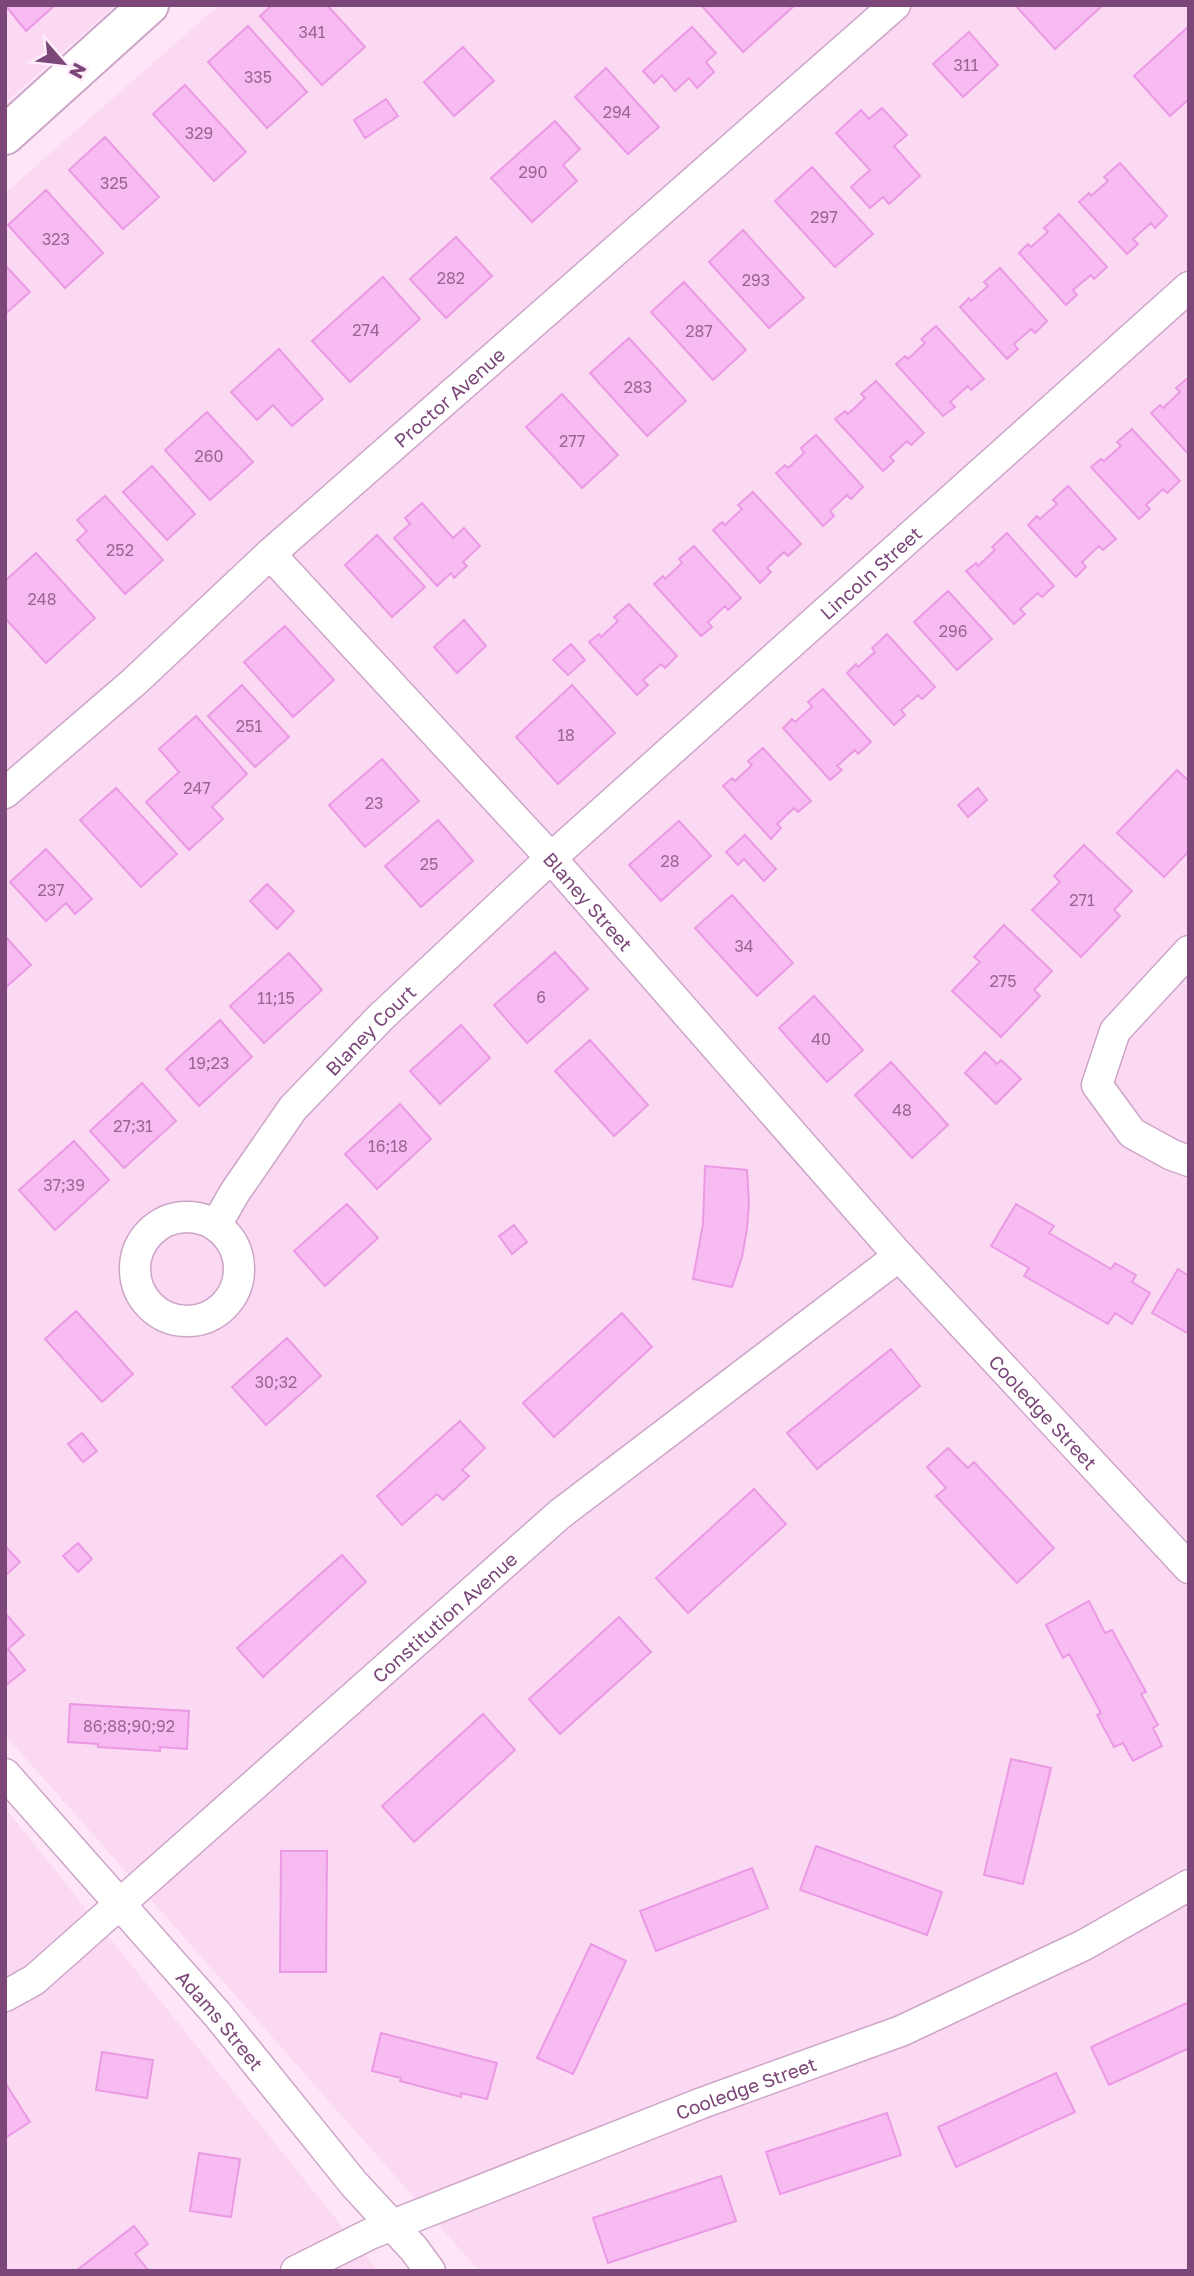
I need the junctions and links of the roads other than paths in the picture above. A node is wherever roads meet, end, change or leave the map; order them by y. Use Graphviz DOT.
graph roads {
  1 [pos="895,5"];
  2 [pos="144,7"];
  3 [pos="5,135"];
  4 [pos="1189,287"];
  5 [pos="270,554"];
  6 [pos="5,793"];
  7 [pos="551,858"];
  8 [pos="1189,951"];
  9 [pos="1189,1161"];
  10 [pos="216,1225"];
  11 [pos="899,1256"];
  12 [pos="1189,1568"];
  13 [pos="5,1774"];
  14 [pos="1189,1885"];
  15 [pos="119,1903"];
  16 [pos="5,1996"];
  17 [pos="391,2226"];
  18 [pos="296,2271"];
  19 [pos="429,2271"];
  1 -- 5 [label="street, Proctor Avenue"];
  2 -- 3 [label="street"];
  4 -- 7 [label="street, Lincoln Street"];
  5 -- 6 [label="street, Proctor Avenue"];
  5 -- 7 [label="street, Blaney Street"];
  7 -- 10 [label="street, Blaney Court"];
  7 -- 11 [label="street, Blaney Street"];
  8 -- 9 [label="street"];
  11 -- 12 [label="street, Cooledge Street"];
  11 -- 15 [label="street, Constitution Avenue"];
  13 -- 15 [label="street, Adams Street"];
  14 -- 17 [label="street, Cooledge Street"];
  15 -- 16 [label="street, Constitution Avenue"];
  15 -- 17 [label="street, Adams Street"];
  17 -- 18 [label="street, Cooledge Street"];
  17 -- 19 [label="street, Adams Street"];
}
